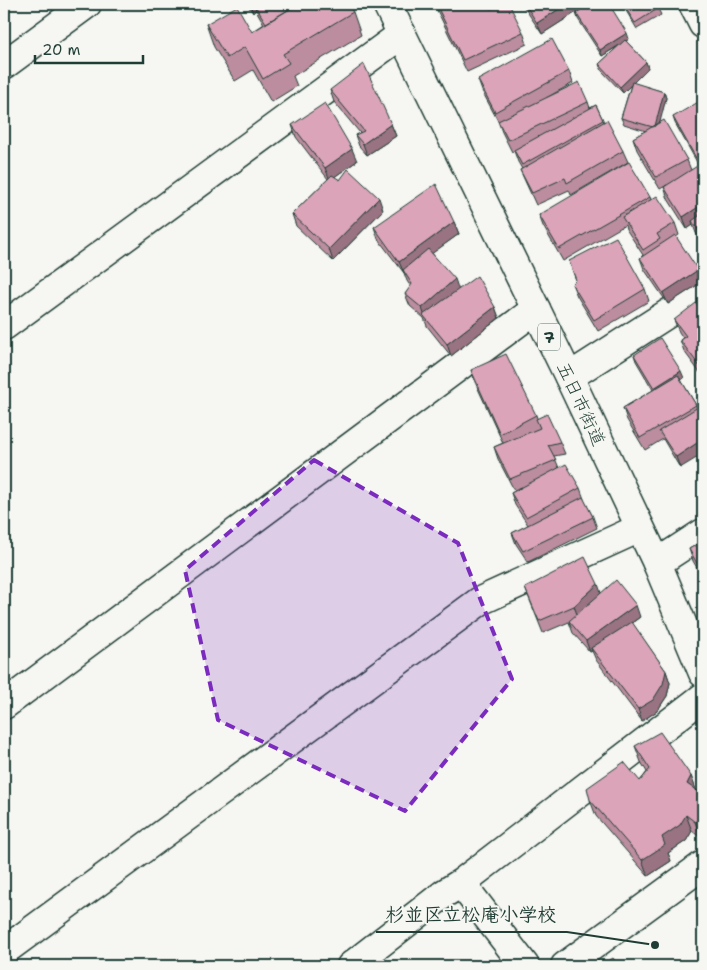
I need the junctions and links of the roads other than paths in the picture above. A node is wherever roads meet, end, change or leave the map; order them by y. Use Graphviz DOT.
graph roads {
  1 [pos="87,4"];
  2 [pos="387,4"];
  3 [pos="693,4"];
  4 [pos="703,24"];
  5 [pos="402,34"];
  6 [pos="4,65"];
  7 [pos="703,291"];
  8 [pos="536,310"];
  9 [pos="4,326"];
  10 [pos="569,377"];
  11 [pos="640,528"];
  12 [pos="703,533"];
  13 [pos="657,563"];
  14 [pos="703,673"];
  15 [pos="703,697"];
  16 [pos="4,705"];
  17 [pos="703,866"];
  18 [pos="461,883"];
  19 [pos="4,951"];
  20 [pos="351,966"];
  21 [pos="525,966"];
  22 [pos="565,966"];
  1 -- 6 [label="main road"];
  2 -- 5 [label="main road, 五日市街道 / 7"];
  3 -- 4 [label="main road"];
  5 -- 8 [label="main road, 五日市街道 / 7"];
  5 -- 9 [label="main road"];
  7 -- 10 [label="main road"];
  8 -- 10 [label="main road, 五日市街道 / 7"];
  8 -- 16 [label="main road"];
  10 -- 11 [label="main road, 五日市街道 / 7"];
  11 -- 13 [label="main road, 五日市街道 / 7"];
  11 -- 19 [label="main road"];
  12 -- 13 [label="main road"];
  13 -- 14 [label="main road, 五日市街道 / 7"];
  15 -- 18 [label="main road"];
  17 -- 22 [label="main road"];
  18 -- 20 [label="main road"];
  18 -- 21 [label="main road"];
}
